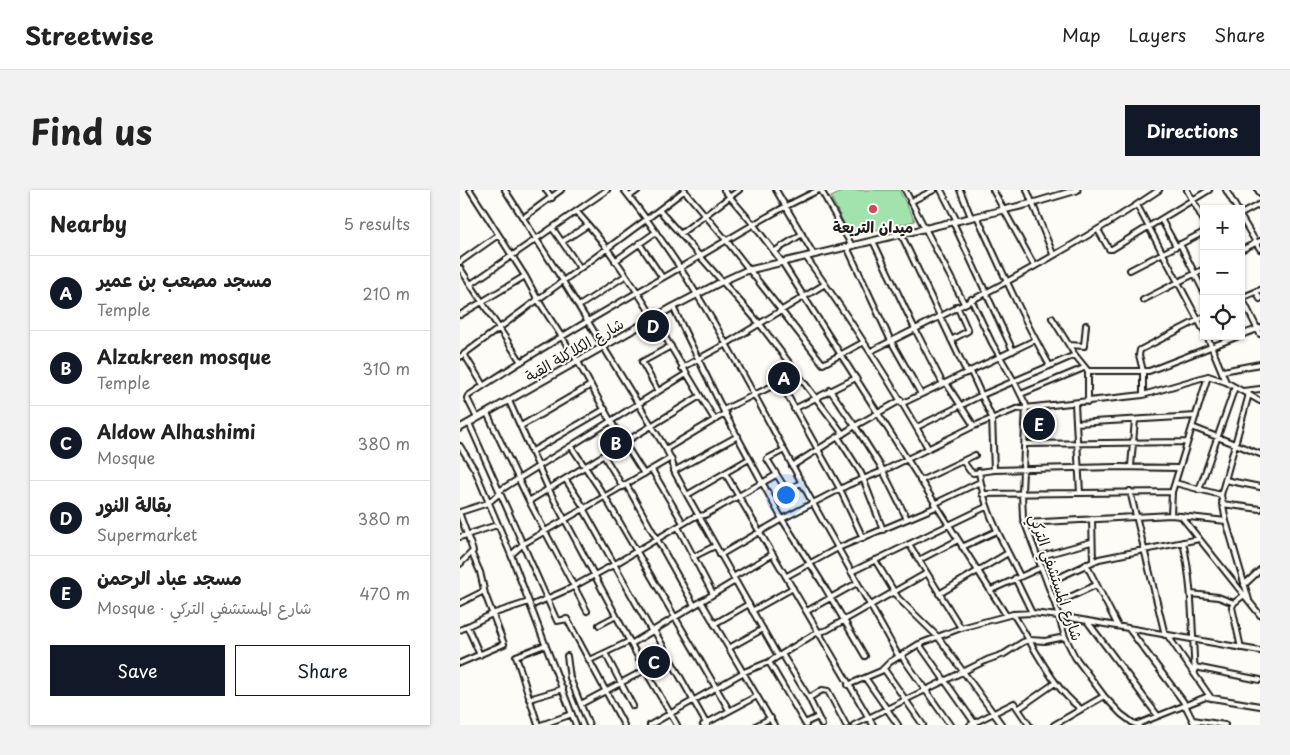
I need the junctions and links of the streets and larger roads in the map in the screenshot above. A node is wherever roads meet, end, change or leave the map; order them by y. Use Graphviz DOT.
graph roads {
  1 [pos="470,190"];
  2 [pos="505,190"];
  3 [pos="546,190"];
  4 [pos="562,190"];
  5 [pos="607,190"];
  6 [pos="624,190"];
  7 [pos="638,190"];
  8 [pos="684,190"];
  9 [pos="724,190"];
  10 [pos="739,190"];
  11 [pos="776,190"];
  12 [pos="820,190"];
  13 [pos="905,190"];
  14 [pos="934,190"];
  15 [pos="941,190"];
  16 [pos="960,190"];
  17 [pos="993,190"];
  18 [pos="1027,190"];
  19 [pos="1077,190"];
  20 [pos="1159,190"];
  21 [pos="1187,190"];
  22 [pos="1209,190"];
  23 [pos="1226,190"];
  24 [pos="1063,192"];
  25 [pos="1153,192"];
  26 [pos="630,196"];
  27 [pos="730,197"];
  28 [pos="552,198"];
  29 [pos="1193,200"];
  30 [pos="910,202"];
  31 [pos="1033,203"];
  32 [pos="1137,204"];
  33 [pos="1260,204"];
  34 [pos="1234,205"];
  35 [pos="784,206"];
  36 [pos="659,210"];
  37 [pos="1004,210"];
  38 [pos="577,212"];
  39 [pos="1245,213"];
  40 [pos="704,214"];
  41 [pos="1200,214"];
  42 [pos="974,217"];
  43 [pos="523,218"];
  44 [pos="647,219"];
  45 [pos="1161,219"];
  46 [pos="955,221"];
  47 [pos="1245,222"];
  48 [pos="753,224"];
  49 [pos="588,225"];
  50 [pos="1149,227"];
  51 [pos="553,229"];
  52 [pos="925,229"];
  53 [pos="1098,230"];
  54 [pos="656,232"];
  55 [pos="680,234"];
  56 [pos="802,234"];
  57 [pos="901,234"];
  58 [pos="1200,234"];
  59 [pos="498,235"];
  60 [pos="536,240"];
  61 [pos="726,240"];
  62 [pos="873,240"];
  63 [pos="562,242"];
  64 [pos="1258,242"];
  65 [pos="640,243"];
  66 [pos="1178,245"];
  67 [pos="849,246"];
  68 [pos="607,248"];
  69 [pos="1245,248"];
  70 [pos="1260,249"];
  71 [pos="774,251"];
  72 [pos="1164,252"];
  73 [pos="1053,254"];
  74 [pos="814,255"];
  75 [pos="512,256"];
  76 [pos="699,256"];
  77 [pos="806,257"];
  78 [pos="615,261"];
  79 [pos="460,262"];
  80 [pos="782,262"];
  81 [pos="1034,265"];
  82 [pos="460,268"];
  83 [pos="580,268"];
  84 [pos="680,268"];
  85 [pos="749,270"];
  86 [pos="1130,270"];
  87 [pos="1200,271"];
  88 [pos="1194,274"];
  89 [pos="525,276"];
  90 [pos="625,276"];
  91 [pos="662,277"];
  92 [pos="563,281"];
  93 [pos="721,282"];
  94 [pos="1006,282"];
  95 [pos="1178,282"];
  96 [pos="471,284"];
  97 [pos="825,284"];
  98 [pos="1200,285"];
  99 [pos="1258,290"];
  100 [pos="636,292"];
  101 [pos="986,292"];
  102 [pos="697,295"];
  103 [pos="1245,295"];
  104 [pos="804,297"];
  105 [pos="971,299"];
  106 [pos="1260,299"];
  107 [pos="538,300"];
  108 [pos="1143,300"];
  109 [pos="481,302"];
  110 [pos="964,303"];
  111 [pos="1245,304"];
  112 [pos="578,306"];
  113 [pos="957,306"];
  114 [pos="673,307"];
  115 [pos="782,310"];
  116 [pos="460,315"];
  117 [pos="939,316"];
  118 [pos="1052,318"];
  119 [pos="653,319"];
  120 [pos="1198,320"];
  121 [pos="587,321"];
  122 [pos="759,323"];
  123 [pos="1200,324"];
  124 [pos="1086,325"];
  125 [pos="499,328"];
  126 [pos="1259,328"];
  127 [pos="915,329"];
  128 [pos="1245,334"];
  129 [pos="1260,334"];
  130 [pos="562,336"];
  131 [pos="951,340"];
  132 [pos="1035,340"];
  133 [pos="1209,340"];
  134 [pos="1224,340"];
  135 [pos="892,341"];
  136 [pos="864,342"];
  137 [pos="726,344"];
  138 [pos="1069,345"];
  139 [pos="671,346"];
  140 [pos="604,347"];
  141 [pos="1212,347"];
  142 [pos="870,351"];
  143 [pos="1013,351"];
  144 [pos="462,355"];
  145 [pos="1075,355"];
  146 [pos="841,356"];
  147 [pos="1000,358"];
  148 [pos="698,359"];
  149 [pos="521,362"];
  150 [pos="578,362"];
  151 [pos="1260,364"];
  152 [pos="1050,366"];
  153 [pos="682,368"];
  154 [pos="1086,369"];
  155 [pos="1143,371"];
  156 [pos="1222,371"];
  157 [pos="969,372"];
  158 [pos="686,374"];
  159 [pos="797,374"];
  160 [pos="1211,376"];
  161 [pos="856,378"];
  162 [pos="1014,381"];
  163 [pos="780,382"];
  164 [pos="1226,382"];
  165 [pos="945,383"];
  166 [pos="591,385"];
  167 [pos="483,386"];
  168 [pos="1235,387"];
  169 [pos="1260,389"];
  170 [pos="830,390"];
  171 [pos="658,391"];
  172 [pos="1243,391"];
  173 [pos="753,394"];
  174 [pos="921,394"];
  175 [pos="1021,394"];
  176 [pos="1249,394"];
  177 [pos="982,395"];
  178 [pos="1143,395"];
  179 [pos="700,396"];
  180 [pos="815,398"];
  181 [pos="509,401"];
  182 [pos="902,401"];
  183 [pos="1260,401"];
  184 [pos="1088,402"];
  185 [pos="638,403"];
  186 [pos="1075,404"];
  187 [pos="961,405"];
  188 [pos="1026,408"];
  189 [pos="605,409"];
  190 [pos="794,409"];
  191 [pos="724,412"];
  192 [pos="487,413"];
  193 [pos="878,413"];
  194 [pos="1196,416"];
  195 [pos="478,418"];
  196 [pos="992,418"];
  197 [pos="610,420"];
  198 [pos="715,420"];
  199 [pos="1135,420"];
  200 [pos="469,423"];
  201 [pos="1076,423"];
  202 [pos="521,426"];
  203 [pos="652,426"];
  204 [pos="856,426"];
  205 [pos="974,426"];
  206 [pos="916,427"];
  207 [pos="1192,427"];
  208 [pos="460,428"];
  209 [pos="843,434"];
  210 [pos="738,436"];
  211 [pos="1218,436"];
  212 [pos="838,437"];
  213 [pos="1133,442"];
  214 [pos="1187,442"];
  215 [pos="624,443"];
  216 [pos="1234,443"];
  217 [pos="1025,444"];
  218 [pos="1077,444"];
  219 [pos="460,446"];
  220 [pos="571,446"];
  221 [pos="928,448"];
  222 [pos="666,449"];
  223 [pos="784,450"];
  224 [pos="818,450"];
  225 [pos="531,452"];
  226 [pos="1260,454"];
  227 [pos="975,455"];
  228 [pos="604,456"];
  229 [pos="671,458"];
  230 [pos="750,459"];
  231 [pos="906,459"];
  232 [pos="963,461"];
  233 [pos="792,466"];
  234 [pos="1131,466"];
  235 [pos="538,467"];
  236 [pos="585,468"];
  237 [pos="1178,468"];
  238 [pos="1079,469"];
  239 [pos="652,470"];
  240 [pos="994,470"];
  241 [pos="1023,470"];
  242 [pos="674,471"];
  243 [pos="883,471"];
  244 [pos="979,471"];
  245 [pos="725,473"];
  246 [pos="644,474"];
  247 [pos="776,475"];
  248 [pos="863,479"];
  249 [pos="519,480"];
  250 [pos="566,480"];
  251 [pos="1225,480"];
  252 [pos="920,481"];
  253 [pos="802,482"];
  254 [pos="980,482"];
  255 [pos="762,483"];
  256 [pos="1175,483"];
  257 [pos="625,486"];
  258 [pos="1260,487"];
  259 [pos="549,490"];
  260 [pos="840,490"];
  261 [pos="1199,490"];
  262 [pos="1130,491"];
  263 [pos="499,492"];
  264 [pos="1080,492"];
  265 [pos="1172,492"];
  266 [pos="1022,493"];
  267 [pos="982,494"];
  268 [pos="686,495"];
  269 [pos="1221,495"];
  270 [pos="739,496"];
  271 [pos="605,497"];
  272 [pos="530,501"];
  273 [pos="488,503"];
  274 [pos="813,503"];
  275 [pos="1222,504"];
  276 [pos="935,505"];
  277 [pos="986,507"];
  278 [pos="585,509"];
  279 [pos="1260,510"];
  280 [pos="460,514"];
  281 [pos="698,515"];
  282 [pos="1170,515"];
  283 [pos="1181,516"];
  284 [pos="1135,518"];
  285 [pos="782,519"];
  286 [pos="907,519"];
  287 [pos="1092,519"];
  288 [pos="565,521"];
  289 [pos="1226,521"];
  290 [pos="1024,522"];
  291 [pos="683,523"];
  292 [pos="497,525"];
  293 [pos="949,525"];
  294 [pos="678,527"];
  295 [pos="883,530"];
  296 [pos="998,531"];
  297 [pos="546,532"];
  298 [pos="760,532"];
  299 [pos="467,535"];
  300 [pos="460,537"];
  301 [pos="863,538"];
  302 [pos="657,539"];
  303 [pos="1199,539"];
  304 [pos="958,540"];
  305 [pos="1092,542"];
  306 [pos="1183,542"];
  307 [pos="523,544"];
  308 [pos="909,544"];
  309 [pos="715,546"];
  310 [pos="962,547"];
  311 [pos="838,548"];
  312 [pos="637,551"];
  313 [pos="1143,551"];
  314 [pos="1008,553"];
  315 [pos="472,554"];
  316 [pos="773,554"];
  317 [pos="461,555"];
  318 [pos="510,555"];
  319 [pos="720,555"];
  320 [pos="693,557"];
  321 [pos="1038,557"];
  322 [pos="875,560"];
  323 [pos="919,560"];
  324 [pos="1093,561"];
  325 [pos="462,562"];
  326 [pos="614,564"];
  327 [pos="810,564"];
  328 [pos="1086,564"];
  329 [pos="1042,567"];
  330 [pos="1260,570"];
  331 [pos="978,571"];
  332 [pos="851,572"];
  333 [pos="927,573"];
  334 [pos="594,575"];
  335 [pos="787,576"];
  336 [pos="1017,577"];
  337 [pos="734,579"];
  338 [pos="1047,582"];
  339 [pos="857,583"];
  340 [pos="1096,585"];
  341 [pos="1244,585"];
  342 [pos="573,586"];
  343 [pos="794,588"];
  344 [pos="991,590"];
  345 [pos="484,591"];
  346 [pos="893,592"];
  347 [pos="712,594"];
  348 [pos="939,594"];
  349 [pos="1191,594"];
  350 [pos="1244,595"];
  351 [pos="831,598"];
  352 [pos="547,599"];
  353 [pos="1248,600"];
  354 [pos="701,601"];
  355 [pos="528,602"];
  356 [pos="460,603"];
  357 [pos="1234,603"];
  358 [pos="536,604"];
  359 [pos="748,604"];
  360 [pos="1055,604"];
  361 [pos="694,605"];
  362 [pos="870,606"];
  363 [pos="587,611"];
  364 [pos="752,611"];
  365 [pos="807,611"];
  366 [pos="1032,613"];
  367 [pos="492,614"];
  368 [pos="1013,614"];
  369 [pos="1006,615"];
  370 [pos="1260,615"];
  371 [pos="616,616"];
  372 [pos="1059,616"];
  373 [pos="674,617"];
  374 [pos="844,621"];
  375 [pos="1087,621"];
  376 [pos="714,624"];
  377 [pos="599,625"];
  378 [pos="467,626"];
  379 [pos="1118,626"];
  380 [pos="961,628"];
  381 [pos="763,629"];
  382 [pos="1129,629"];
  383 [pos="460,630"];
  384 [pos="653,631"];
  385 [pos="819,632"];
  386 [pos="1166,635"];
  387 [pos="938,637"];
  388 [pos="1065,637"];
  389 [pos="1030,640"];
  390 [pos="1192,640"];
  391 [pos="630,642"];
  392 [pos="919,644"];
  393 [pos="545,646"];
  394 [pos="729,648"];
  395 [pos="1241,648"];
  396 [pos="1260,651"];
  397 [pos="605,653"];
  398 [pos="480,655"];
  399 [pos="780,655"];
  400 [pos="567,656"];
  401 [pos="865,656"];
  402 [pos="900,656"];
  403 [pos="671,659"];
  404 [pos="590,660"];
  405 [pos="769,662"];
  406 [pos="460,663"];
  407 [pos="1195,667"];
  408 [pos="884,669"];
  409 [pos="964,671"];
  410 [pos="646,672"];
  411 [pos="744,672"];
  412 [pos="1196,675"];
  413 [pos="866,679"];
  414 [pos="1260,680"];
  415 [pos="944,681"];
  416 [pos="1055,683"];
  417 [pos="621,684"];
  418 [pos="848,685"];
  419 [pos="716,688"];
  420 [pos="562,689"];
  421 [pos="607,691"];
  422 [pos="925,691"];
  423 [pos="758,696"];
  424 [pos="1104,696"];
  425 [pos="809,698"];
  426 [pos="1211,698"];
  427 [pos="529,699"];
  428 [pos="695,700"];
  429 [pos="906,700"];
  430 [pos="581,704"];
  431 [pos="1185,705"];
  432 [pos="633,706"];
  433 [pos="1260,706"];
  434 [pos="1018,708"];
  435 [pos="886,709"];
  436 [pos="1081,709"];
  437 [pos="729,710"];
  438 [pos="993,713"];
  439 [pos="572,714"];
  440 [pos="670,714"];
  441 [pos="1158,716"];
  442 [pos="818,717"];
  443 [pos="771,718"];
  444 [pos="869,719"];
  445 [pos="1194,723"];
  446 [pos="706,724"];
  447 [pos="805,724"];
  448 [pos="974,724"];
  449 [pos="1135,724"];
  450 [pos="539,725"];
  451 [pos="576,725"];
  452 [pos="589,725"];
  453 [pos="624,725"];
  454 [pos="650,725"];
  455 [pos="677,725"];
  456 [pos="758,725"];
  457 [pos="774,725"];
  458 [pos="822,725"];
  459 [pos="846,725"];
  460 [pos="854,725"];
  461 [pos="873,725"];
  462 [pos="898,725"];
  463 [pos="923,725"];
  464 [pos="950,725"];
  465 [pos="1002,725"];
  466 [pos="1029,725"];
  467 [pos="1054,725"];
  468 [pos="1225,725"];
  1 -- 59 [label="street"];
  2 -- 43 [label="street"];
  3 -- 28 [label="street"];
  4 -- 28 [label="street"];
  5 -- 38 [label="street"];
  6 -- 26 [label="street"];
  7 -- 26 [label="street"];
  8 -- 36 [label="street"];
  8 -- 40 [label="street"];
  9 -- 27 [label="street"];
  10 -- 27 [label="street"];
  11 -- 35 [label="street"];
  12 -- 35 [label="street"];
  12 -- 67 [label="street"];
  13 -- 30 [label="street"];
  14 -- 30 [label="street"];
  15 -- 46 [label="street"];
  16 -- 42 [label="street"];
  17 -- 37 [label="street"];
  18 -- 31 [label="street"];
  19 -- 24 [label="street, شارع الكلاكلة القبة"];
  20 -- 25 [label="street"];
  21 -- 29 [label="street"];
  22 -- 29 [label="street"];
  23 -- 34 [label="street"];
  24 -- 31 [label="street, شارع الكلاكلة القبة"];
  25 -- 32 [label="street"];
  26 -- 44 [label="street"];
  27 -- 40 [label="street"];
  27 -- 48 [label="street"];
  28 -- 43 [label="street"];
  29 -- 41 [label="street"];
  29 -- 45 [label="street"];
  30 -- 52 [label="street"];
  31 -- 37 [label="street, شارع الكلاكلة القبة"];
  31 -- 73 [label="street"];
  32 -- 50 [label="street"];
  32 -- 53 [label="street"];
  33 -- 39 [label="street"];
  35 -- 48 [label="street"];
  35 -- 56 [label="street"];
  36 -- 44 [label="street"];
  36 -- 55 [label="street"];
  37 -- 42 [label="street, شارع الكلاكلة القبة"];
  37 -- 81 [label="street"];
  38 -- 49 [label="street"];
  38 -- 51 [label="street"];
  40 -- 55 [label="street"];
  40 -- 61 [label="street"];
  42 -- 46 [label="street, شارع الكلاكلة القبة"];
  42 -- 94 [label="street"];
  43 -- 60 [label="street"];
  44 -- 54 [label="street"];
  44 -- 68 [label="street"];
  45 -- 50 [label="street"];
  45 -- 66 [label="street"];
  46 -- 52 [label="street, شارع الكلاكلة القبة"];
  46 -- 101 [label="street"];
  47 -- 64 [label="street"];
  48 -- 61 [label="street"];
  48 -- 71 [label="street"];
  49 -- 63 [label="street"];
  49 -- 68 [label="street"];
  50 -- 53 [label="street"];
  50 -- 72 [label="street"];
  51 -- 60 [label="street"];
  51 -- 63 [label="street"];
  52 -- 57 [label="street, شارع الكلاكلة القبة"];
  52 -- 110 [label="street"];
  53 -- 73 [label="street"];
  54 -- 65 [label="street"];
  54 -- 84 [label="street"];
  55 -- 76 [label="street"];
  56 -- 71 [label="street"];
  56 -- 74 [label="street"];
  57 -- 62 [label="street, شارع الكلاكلة القبة"];
  57 -- 117 [label="street"];
  58 -- 66 [label="street"];
  59 -- 75 [label="street"];
  59 -- 79 [label="street"];
  60 -- 75 [label="street"];
  60 -- 92 [label="street"];
  61 -- 76 [label="street"];
  61 -- 85 [label="street"];
  62 -- 67 [label="street, شارع الكلاكلة القبة"];
  62 -- 127 [label="street"];
  63 -- 83 [label="street"];
  64 -- 69 [label="street"];
  64 -- 70 [label="street"];
  65 -- 78 [label="street"];
  65 -- 91 [label="street"];
  66 -- 72 [label="street"];
  66 -- 88 [label="street"];
  67 -- 74 [label="street, شارع الكلاكلة القبة"];
  67 -- 135 [label="street"];
  68 -- 78 [label="street"];
  68 -- 83 [label="street"];
  71 -- 80 [label="street"];
  72 -- 86 [label="street"];
  72 -- 95 [label="street"];
  73 -- 81 [label="street"];
  74 -- 77 [label="street, شارع الكلاكلة القبة"];
  75 -- 89 [label="street"];
  75 -- 96 [label="street"];
  76 -- 84 [label="street"];
  76 -- 93 [label="street"];
  77 -- 80 [label="street, شارع الكلاكلة القبة"];
  77 -- 97 [label="street"];
  78 -- 90 [label="street"];
  80 -- 85 [label="street, شارع الكلاكلة القبة"];
  80 -- 104 [label="street"];
  81 -- 94 [label="street"];
  82 -- 96 [label="street"];
  83 -- 92 [label="street"];
  84 -- 91 [label="street"];
  84 -- 102 [label="street"];
  85 -- 93 [label="street, شارع الكلاكلة القبة"];
  85 -- 115 [label="street"];
  87 -- 88 [label="street"];
  88 -- 95 [label="street"];
  88 -- 98 [label="street"];
  89 -- 107 [label="street"];
  89 -- 109 [label="street"];
  90 -- 100 [label="street"];
  90 -- 112 [label="street"];
  91 -- 100 [label="street"];
  92 -- 107 [label="street"];
  92 -- 112 [label="street"];
  93 -- 102 [label="street, شارع الكلاكلة القبة"];
  93 -- 122 [label="street"];
  94 -- 101 [label="street"];
  94 -- 132 [label="street"];
  95 -- 108 [label="street"];
  95 -- 120 [label="street"];
  96 -- 109 [label="street"];
  97 -- 104 [label="street"];
  97 -- 136 [label="street"];
  99 -- 103 [label="street"];
  99 -- 106 [label="street"];
  100 -- 119 [label="street"];
  100 -- 121 [label="street"];
  101 -- 105 [label="street"];
  101 -- 143 [label="street"];
  102 -- 114 [label="street, شارع الكلاكلة القبة"];
  102 -- 137 [label="street"];
  104 -- 115 [label="street"];
  104 -- 146 [label="street"];
  105 -- 110 [label="street"];
  105 -- 147 [label="street"];
  107 -- 125 [label="street"];
  107 -- 130 [label="street"];
  109 -- 116 [label="street"];
  109 -- 125 [label="street"];
  110 -- 113 [label="street"];
  111 -- 126 [label="street"];
  112 -- 121 [label="street"];
  113 -- 117 [label="street"];
  113 -- 131 [label="street"];
  114 -- 119 [label="street, شارع الكلاكلة القبة"];
  114 -- 148 [label="street"];
  115 -- 122 [label="street"];
  115 -- 146 [label="street"];
  117 -- 127 [label="street"];
  117 -- 131 [label="street"];
  118 -- 138 [label="street"];
  119 -- 139 [label="street"];
  119 -- 140 [label="street, شارع الكلاكلة القبة"];
  120 -- 123 [label="street"];
  120 -- 155 [label="street"];
  121 -- 130 [label="street"];
  121 -- 140 [label="street"];
  122 -- 137 [label="street"];
  122 -- 159 [label="street"];
  124 -- 138 [label="street"];
  125 -- 144 [label="street"];
  125 -- 149 [label="street"];
  126 -- 128 [label="street"];
  126 -- 129 [label="street"];
  127 -- 135 [label="street"];
  127 -- 165 [label="street"];
  130 -- 149 [label="street"];
  130 -- 150 [label="street"];
  131 -- 157 [label="street"];
  132 -- 143 [label="street"];
  132 -- 152 [label="street"];
  133 -- 141 [label="street"];
  134 -- 141 [label="street"];
  135 -- 142 [label="street"];
  135 -- 174 [label="street"];
  136 -- 142 [label="street"];
  136 -- 146 [label="street"];
  137 -- 148 [label="street"];
  137 -- 173 [label="street"];
  138 -- 145 [label="street"];
  139 -- 153 [label="street"];
  139 -- 171 [label="street"];
  140 -- 150 [label="street, شارع الكلاكلة القبة"];
  140 -- 185 [label="street"];
  141 -- 155 [label="street"];
  141 -- 156 [label="street"];
  142 -- 182 [label="street"];
  143 -- 147 [label="street"];
  144 -- 167 [label="street"];
  145 -- 152 [label="street"];
  145 -- 154 [label="street"];
  146 -- 161 [label="street"];
  147 -- 157 [label="street"];
  147 -- 162 [label="street"];
  148 -- 153 [label="street"];
  148 -- 191 [label="street"];
  149 -- 167 [label="street"];
  150 -- 166 [label="street"];
  150 -- 181 [label="street, شارع الكلاكلة القبة"];
  151 -- 156 [label="street"];
  152 -- 162 [label="street"];
  153 -- 158 [label="street"];
  154 -- 155 [label="street"];
  154 -- 175 [label="street"];
  154 -- 184 [label="street"];
  155 -- 178 [label="street"];
  156 -- 164 [label="street"];
  157 -- 165 [label="street"];
  157 -- 177 [label="street"];
  158 -- 171 [label="street"];
  158 -- 179 [label="street"];
  159 -- 163 [label="street"];
  159 -- 180 [label="street"];
  160 -- 164 [label="street"];
  160 -- 178 [label="street"];
  160 -- 194 [label="street"];
  161 -- 170 [label="street"];
  161 -- 193 [label="street"];
  162 -- 175 [label="street"];
  162 -- 177 [label="street"];
  163 -- 173 [label="street"];
  163 -- 190 [label="street"];
  164 -- 168 [label="street"];
  165 -- 174 [label="street"];
  165 -- 187 [label="street"];
  166 -- 189 [label="street"];
  166 -- 202 [label="street"];
  167 -- 195 [label="street"];
  168 -- 172 [label="street"];
  168 -- 211 [label="street"];
  169 -- 172 [label="street"];
  170 -- 180 [label="street"];
  170 -- 204 [label="street"];
  171 -- 185 [label="street"];
  172 -- 176 [label="street"];
  173 -- 191 [label="street"];
  173 -- 223 [label="street"];
  174 -- 182 [label="street"];
  175 -- 188 [label="street"];
  176 -- 183 [label="street"];
  176 -- 216 [label="street"];
  177 -- 187 [label="street"];
  177 -- 196 [label="street"];
  178 -- 184 [label="street"];
  179 -- 198 [label="street"];
  179 -- 203 [label="street"];
  180 -- 190 [label="street"];
  180 -- 209 [label="street"];
  181 -- 192 [label="street, شارع الكلاكلة القبة"];
  181 -- 202 [label="street"];
  182 -- 193 [label="street"];
  182 -- 206 [label="street"];
  184 -- 186 [label="street"];
  185 -- 197 [label="street"];
  185 -- 203 [label="street"];
  186 -- 188 [label="street"];
  186 -- 201 [label="street"];
  187 -- 205 [label="street"];
  187 -- 206 [label="street"];
  188 -- 196 [label="street"];
  188 -- 217 [label="street, شارع المستشفي التركي"];
  189 -- 197 [label="street"];
  189 -- 225 [label="street"];
  190 -- 224 [label="street"];
  191 -- 198 [label="street"];
  191 -- 210 [label="street"];
  192 -- 195 [label="street, شارع الكلاكلة القبة"];
  192 -- 249 [label="street"];
  193 -- 204 [label="street"];
  193 -- 231 [label="street"];
  194 -- 199 [label="street"];
  194 -- 207 [label="street"];
  195 -- 200 [label="street, شارع الكلاكلة القبة"];
  196 -- 205 [label="street"];
  196 -- 240 [label="street"];
  197 -- 215 [label="street"];
  197 -- 220 [label="street"];
  198 -- 222 [label="street"];
  199 -- 201 [label="street"];
  199 -- 213 [label="street"];
  200 -- 208 [label="street, شارع الكلاكلة القبة"];
  200 -- 263 [label="street"];
  201 -- 218 [label="street"];
  202 -- 225 [label="street"];
  203 -- 215 [label="street"];
  203 -- 222 [label="street"];
  204 -- 209 [label="street"];
  204 -- 243 [label="street"];
  205 -- 221 [label="street"];
  206 -- 221 [label="street"];
  207 -- 211 [label="street"];
  207 -- 214 [label="street"];
  209 -- 212 [label="street"];
  210 -- 230 [label="street"];
  210 -- 242 [label="street"];
  211 -- 216 [label="street"];
  211 -- 261 [label="street"];
  212 -- 224 [label="street"];
  212 -- 248 [label="street"];
  213 -- 214 [label="street"];
  213 -- 218 [label="street"];
  213 -- 234 [label="street"];
  214 -- 237 [label="street"];
  215 -- 228 [label="street"];
  215 -- 246 [label="street"];
  216 -- 226 [label="street"];
  216 -- 251 [label="street"];
  217 -- 218 [label="street"];
  217 -- 241 [label="street, شارع المستشفي التركي"];
  218 -- 238 [label="street"];
  219 -- 273 [label="street"];
  220 -- 235 [label="street"];
  220 -- 236 [label="street"];
  221 -- 231 [label="street"];
  222 -- 229 [label="street"];
  223 -- 233 [label="street"];
  223 -- 247 [label="street"];
  224 -- 233 [label="street"];
  224 -- 260 [label="street"];
  225 -- 235 [label="street"];
  227 -- 232 [label="street"];
  228 -- 236 [label="street"];
  228 -- 257 [label="street"];
  229 -- 239 [label="street"];
  229 -- 242 [label="street"];
  230 -- 245 [label="street"];
  230 -- 255 [label="street"];
  231 -- 243 [label="street"];
  231 -- 252 [label="street"];
  232 -- 244 [label="street"];
  232 -- 252 [label="street"];
  233 -- 253 [label="street"];
  234 -- 237 [label="street"];
  234 -- 238 [label="street"];
  235 -- 249 [label="street"];
  235 -- 259 [label="street"];
  236 -- 250 [label="street"];
  236 -- 271 [label="street"];
  237 -- 256 [label="street"];
  238 -- 241 [label="street"];
  238 -- 264 [label="street"];
  239 -- 246 [label="street"];
  239 -- 291 [label="street"];
  240 -- 241 [label="street"];
  240 -- 244 [label="street"];
  241 -- 266 [label="street, شارع المستشفي التركي"];
  242 -- 268 [label="street"];
  243 -- 248 [label="street"];
  243 -- 286 [label="street"];
  244 -- 254 [label="street"];
  245 -- 268 [label="street"];
  245 -- 270 [label="street"];
  246 -- 257 [label="street"];
  247 -- 253 [label="street"];
  247 -- 255 [label="street"];
  248 -- 260 [label="street"];
  248 -- 295 [label="street"];
  249 -- 263 [label="street"];
  249 -- 272 [label="street"];
  250 -- 259 [label="street"];
  250 -- 278 [label="street"];
  251 -- 258 [label="street"];
  251 -- 269 [label="street"];
  252 -- 276 [label="street"];
  253 -- 274 [label="street"];
  254 -- 267 [label="street"];
  254 -- 276 [label="street"];
  255 -- 270 [label="street"];
  255 -- 285 [label="street"];
  256 -- 261 [label="street"];
  256 -- 265 [label="street"];
  257 -- 271 [label="street"];
  257 -- 302 [label="street"];
  259 -- 272 [label="street"];
  259 -- 288 [label="street"];
  260 -- 274 [label="street"];
  260 -- 301 [label="street"];
  261 -- 269 [label="street"];
  262 -- 264 [label="street"];
  262 -- 265 [label="street"];
  262 -- 284 [label="street"];
  263 -- 273 [label="street"];
  263 -- 307 [label="street"];
  264 -- 266 [label="street"];
  265 -- 282 [label="street"];
  266 -- 267 [label="street"];
  266 -- 290 [label="street, شارع المستشفي التركي"];
  267 -- 277 [label="street"];
  268 -- 281 [label="street"];
  269 -- 275 [label="street"];
  270 -- 281 [label="street"];
  270 -- 298 [label="street"];
  271 -- 278 [label="street"];
  271 -- 312 [label="street"];
  272 -- 297 [label="street"];
  273 -- 280 [label="street"];
  273 -- 292 [label="street"];
  274 -- 285 [label="street"];
  274 -- 311 [label="street"];
  275 -- 279 [label="street"];
  275 -- 289 [label="street"];
  276 -- 286 [label="street"];
  276 -- 293 [label="street"];
  277 -- 293 [label="street"];
  277 -- 296 [label="street"];
  278 -- 288 [label="street"];
  278 -- 326 [label="street"];
  280 -- 299 [label="street"];
  281 -- 291 [label="street"];
  281 -- 309 [label="street"];
  282 -- 283 [label="street"];
  282 -- 284 [label="street"];
  283 -- 289 [label="street"];
  283 -- 303 [label="street"];
  284 -- 287 [label="street"];
  284 -- 313 [label="street"];
  285 -- 298 [label="street"];
  285 -- 327 [label="street"];
  286 -- 295 [label="street"];
  287 -- 290 [label="street"];
  287 -- 305 [label="street"];
  288 -- 297 [label="street"];
  288 -- 334 [label="street"];
  289 -- 341 [label="street"];
  290 -- 321 [label="street, شارع المستشفي التركي"];
  291 -- 294 [label="street"];
  292 -- 299 [label="street"];
  292 -- 318 [label="street"];
  293 -- 304 [label="street"];
  293 -- 308 [label="street"];
  294 -- 302 [label="street"];
  294 -- 320 [label="street"];
  295 -- 301 [label="street"];
  296 -- 310 [label="street"];
  296 -- 314 [label="street"];
  297 -- 307 [label="street"];
  297 -- 342 [label="street"];
  298 -- 316 [label="street"];
  298 -- 319 [label="street"];
  299 -- 300 [label="street"];
  299 -- 315 [label="street"];
  301 -- 311 [label="street"];
  302 -- 312 [label="street"];
  302 -- 361 [label="street"];
  303 -- 306 [label="street"];
  303 -- 350 [label="street"];
  304 -- 310 [label="street"];
  304 -- 323 [label="street"];
  305 -- 321 [label="street"];
  305 -- 324 [label="street"];
  306 -- 313 [label="street"];
  306 -- 349 [label="street"];
  307 -- 318 [label="street"];
  307 -- 352 [label="street"];
  308 -- 322 [label="street"];
  308 -- 323 [label="street"];
  309 -- 319 [label="street"];
  309 -- 320 [label="street"];
  310 -- 331 [label="street"];
  311 -- 327 [label="street"];
  311 -- 332 [label="street"];
  312 -- 326 [label="street"];
  312 -- 373 [label="street"];
  313 -- 324 [label="street"];
  313 -- 386 [label="street"];
  314 -- 331 [label="street"];
  314 -- 336 [label="street"];
  315 -- 325 [label="street"];
  315 -- 345 [label="street"];
  316 -- 335 [label="street"];
  316 -- 337 [label="street"];
  317 -- 325 [label="street"];
  318 -- 355 [label="street"];
  319 -- 337 [label="street"];
  320 -- 347 [label="street"];
  321 -- 329 [label="street, شارع المستشفي التركي"];
  322 -- 332 [label="street"];
  322 -- 346 [label="street"];
  323 -- 333 [label="street"];
  324 -- 328 [label="street"];
  326 -- 334 [label="street"];
  326 -- 384 [label="street"];
  327 -- 335 [label="street"];
  327 -- 351 [label="street"];
  328 -- 338 [label="street"];
  328 -- 340 [label="street"];
  329 -- 336 [label="street"];
  329 -- 338 [label="street, شارع المستشفي التركي"];
  330 -- 341 [label="street"];
  331 -- 344 [label="street"];
  331 -- 348 [label="street"];
  332 -- 339 [label="street"];
  333 -- 346 [label="street"];
  333 -- 348 [label="street"];
  334 -- 342 [label="street"];
  334 -- 371 [label="street"];
  335 -- 343 [label="street"];
  336 -- 344 [label="street"];
  336 -- 366 [label="street"];
  337 -- 347 [label="street"];
  337 -- 359 [label="street"];
  338 -- 360 [label="street, شارع المستشفي التركي"];
  339 -- 351 [label="street"];
  339 -- 362 [label="street"];
  340 -- 360 [label="street"];
  340 -- 379 [label="street"];
  341 -- 353 [label="street"];
  342 -- 352 [label="street"];
  342 -- 363 [label="street"];
  343 -- 364 [label="street"];
  343 -- 365 [label="street"];
  344 -- 369 [label="street"];
  345 -- 356 [label="street"];
  345 -- 367 [label="street"];
  346 -- 362 [label="street"];
  346 -- 387 [label="street"];
  347 -- 354 [label="street"];
  348 -- 380 [label="street"];
  349 -- 357 [label="street"];
  349 -- 390 [label="street"];
  350 -- 353 [label="street"];
  350 -- 357 [label="street"];
  351 -- 365 [label="street"];
  351 -- 374 [label="street"];
  352 -- 358 [label="street"];
  352 -- 404 [label="street"];
  353 -- 370 [label="street"];
  354 -- 361 [label="street"];
  354 -- 376 [label="street"];
  355 -- 367 [label="street"];
  355 -- 393 [label="street"];
  357 -- 395 [label="street"];
  359 -- 364 [label="street"];
  359 -- 376 [label="street"];
  360 -- 372 [label="street, شارع المستشفي التركي"];
  361 -- 373 [label="street"];
  362 -- 374 [label="street"];
  362 -- 402 [label="street"];
  364 -- 381 [label="street"];
  365 -- 385 [label="street"];
  366 -- 368 [label="street"];
  366 -- 372 [label="street"];
  367 -- 378 [label="street"];
  367 -- 398 [label="street"];
  368 -- 369 [label="street"];
  368 -- 389 [label="street"];
  369 -- 380 [label="street"];
  371 -- 377 [label="street"];
  371 -- 391 [label="street"];
  372 -- 375 [label="street"];
  372 -- 388 [label="street, شارع المستشفي التركي"];
  373 -- 384 [label="street"];
  373 -- 419 [label="street"];
  374 -- 385 [label="street"];
  374 -- 401 [label="street"];
  375 -- 379 [label="street"];
  375 -- 441 [label="street"];
  376 -- 394 [label="street"];
  378 -- 383 [label="street"];
  378 -- 398 [label="street"];
  379 -- 382 [label="street"];
  380 -- 387 [label="street"];
  381 -- 394 [label="street"];
  381 -- 399 [label="street"];
  382 -- 386 [label="street"];
  382 -- 431 [label="street"];
  384 -- 391 [label="street"];
  384 -- 403 [label="street"];
  385 -- 399 [label="street"];
  385 -- 418 [label="street"];
  386 -- 390 [label="street"];
  386 -- 412 [label="street"];
  387 -- 392 [label="street"];
  387 -- 409 [label="street"];
  388 -- 389 [label="street"];
  388 -- 424 [label="street, شارع المستشفي التركي"];
  389 -- 409 [label="street"];
  389 -- 416 [label="street"];
  390 -- 395 [label="street"];
  390 -- 407 [label="street"];
  391 -- 397 [label="street"];
  391 -- 410 [label="street"];
  392 -- 402 [label="street"];
  392 -- 415 [label="street"];
  393 -- 420 [label="street"];
  393 -- 427 [label="street"];
  394 -- 411 [label="street"];
  395 -- 396 [label="street"];
  397 -- 404 [label="street"];
  397 -- 417 [label="street"];
  398 -- 406 [label="street"];
  399 -- 405 [label="street"];
  399 -- 425 [label="street"];
  400 -- 430 [label="street"];
  402 -- 408 [label="street"];
  402 -- 422 [label="street"];
  403 -- 410 [label="street"];
  403 -- 428 [label="street"];
  404 -- 421 [label="street"];
  405 -- 411 [label="street"];
  405 -- 447 [label="street"];
  407 -- 412 [label="street"];
  407 -- 414 [label="street"];
  408 -- 413 [label="street"];
  408 -- 429 [label="street"];
  409 -- 415 [label="street"];
  409 -- 438 [label="street"];
  410 -- 417 [label="street"];
  410 -- 440 [label="street"];
  411 -- 419 [label="street"];
  411 -- 423 [label="street"];
  412 -- 426 [label="street"];
  413 -- 418 [label="street"];
  413 -- 435 [label="street"];
  415 -- 422 [label="street"];
  415 -- 448 [label="street"];
  416 -- 434 [label="street"];
  416 -- 436 [label="street"];
  417 -- 421 [label="street"];
  417 -- 432 [label="street"];
  418 -- 444 [label="street"];
  419 -- 428 [label="street"];
  419 -- 437 [label="street"];
  420 -- 427 [label="street"];
  420 -- 439 [label="street"];
  421 -- 430 [label="street"];
  421 -- 453 [label="street"];
  422 -- 429 [label="street"];
  422 -- 464 [label="street"];
  423 -- 437 [label="street"];
  423 -- 443 [label="street"];
  424 -- 436 [label="street"];
  424 -- 449 [label="street, شارع المستشفي التركي"];
  425 -- 442 [label="street"];
  425 -- 459 [label="street"];
  426 -- 431 [label="street"];
  426 -- 433 [label="street"];
  427 -- 450 [label="street"];
  428 -- 440 [label="street"];
  428 -- 446 [label="street"];
  429 -- 435 [label="street"];
  429 -- 463 [label="street"];
  430 -- 452 [label="street"];
  431 -- 441 [label="street"];
  431 -- 445 [label="street"];
  434 -- 438 [label="street"];
  434 -- 466 [label="street"];
  435 -- 444 [label="street"];
  435 -- 462 [label="street"];
  436 -- 467 [label="street"];
  437 -- 446 [label="street"];
  438 -- 448 [label="street"];
  438 -- 465 [label="street"];
  439 -- 450 [label="street"];
  439 -- 451 [label="street"];
  440 -- 454 [label="street"];
  440 -- 455 [label="street"];
  441 -- 449 [label="street"];
  442 -- 447 [label="street"];
  442 -- 458 [label="street"];
  443 -- 456 [label="street"];
  443 -- 457 [label="street"];
  444 -- 460 [label="street"];
  444 -- 461 [label="street"];
  445 -- 468 [label="street"];
}
